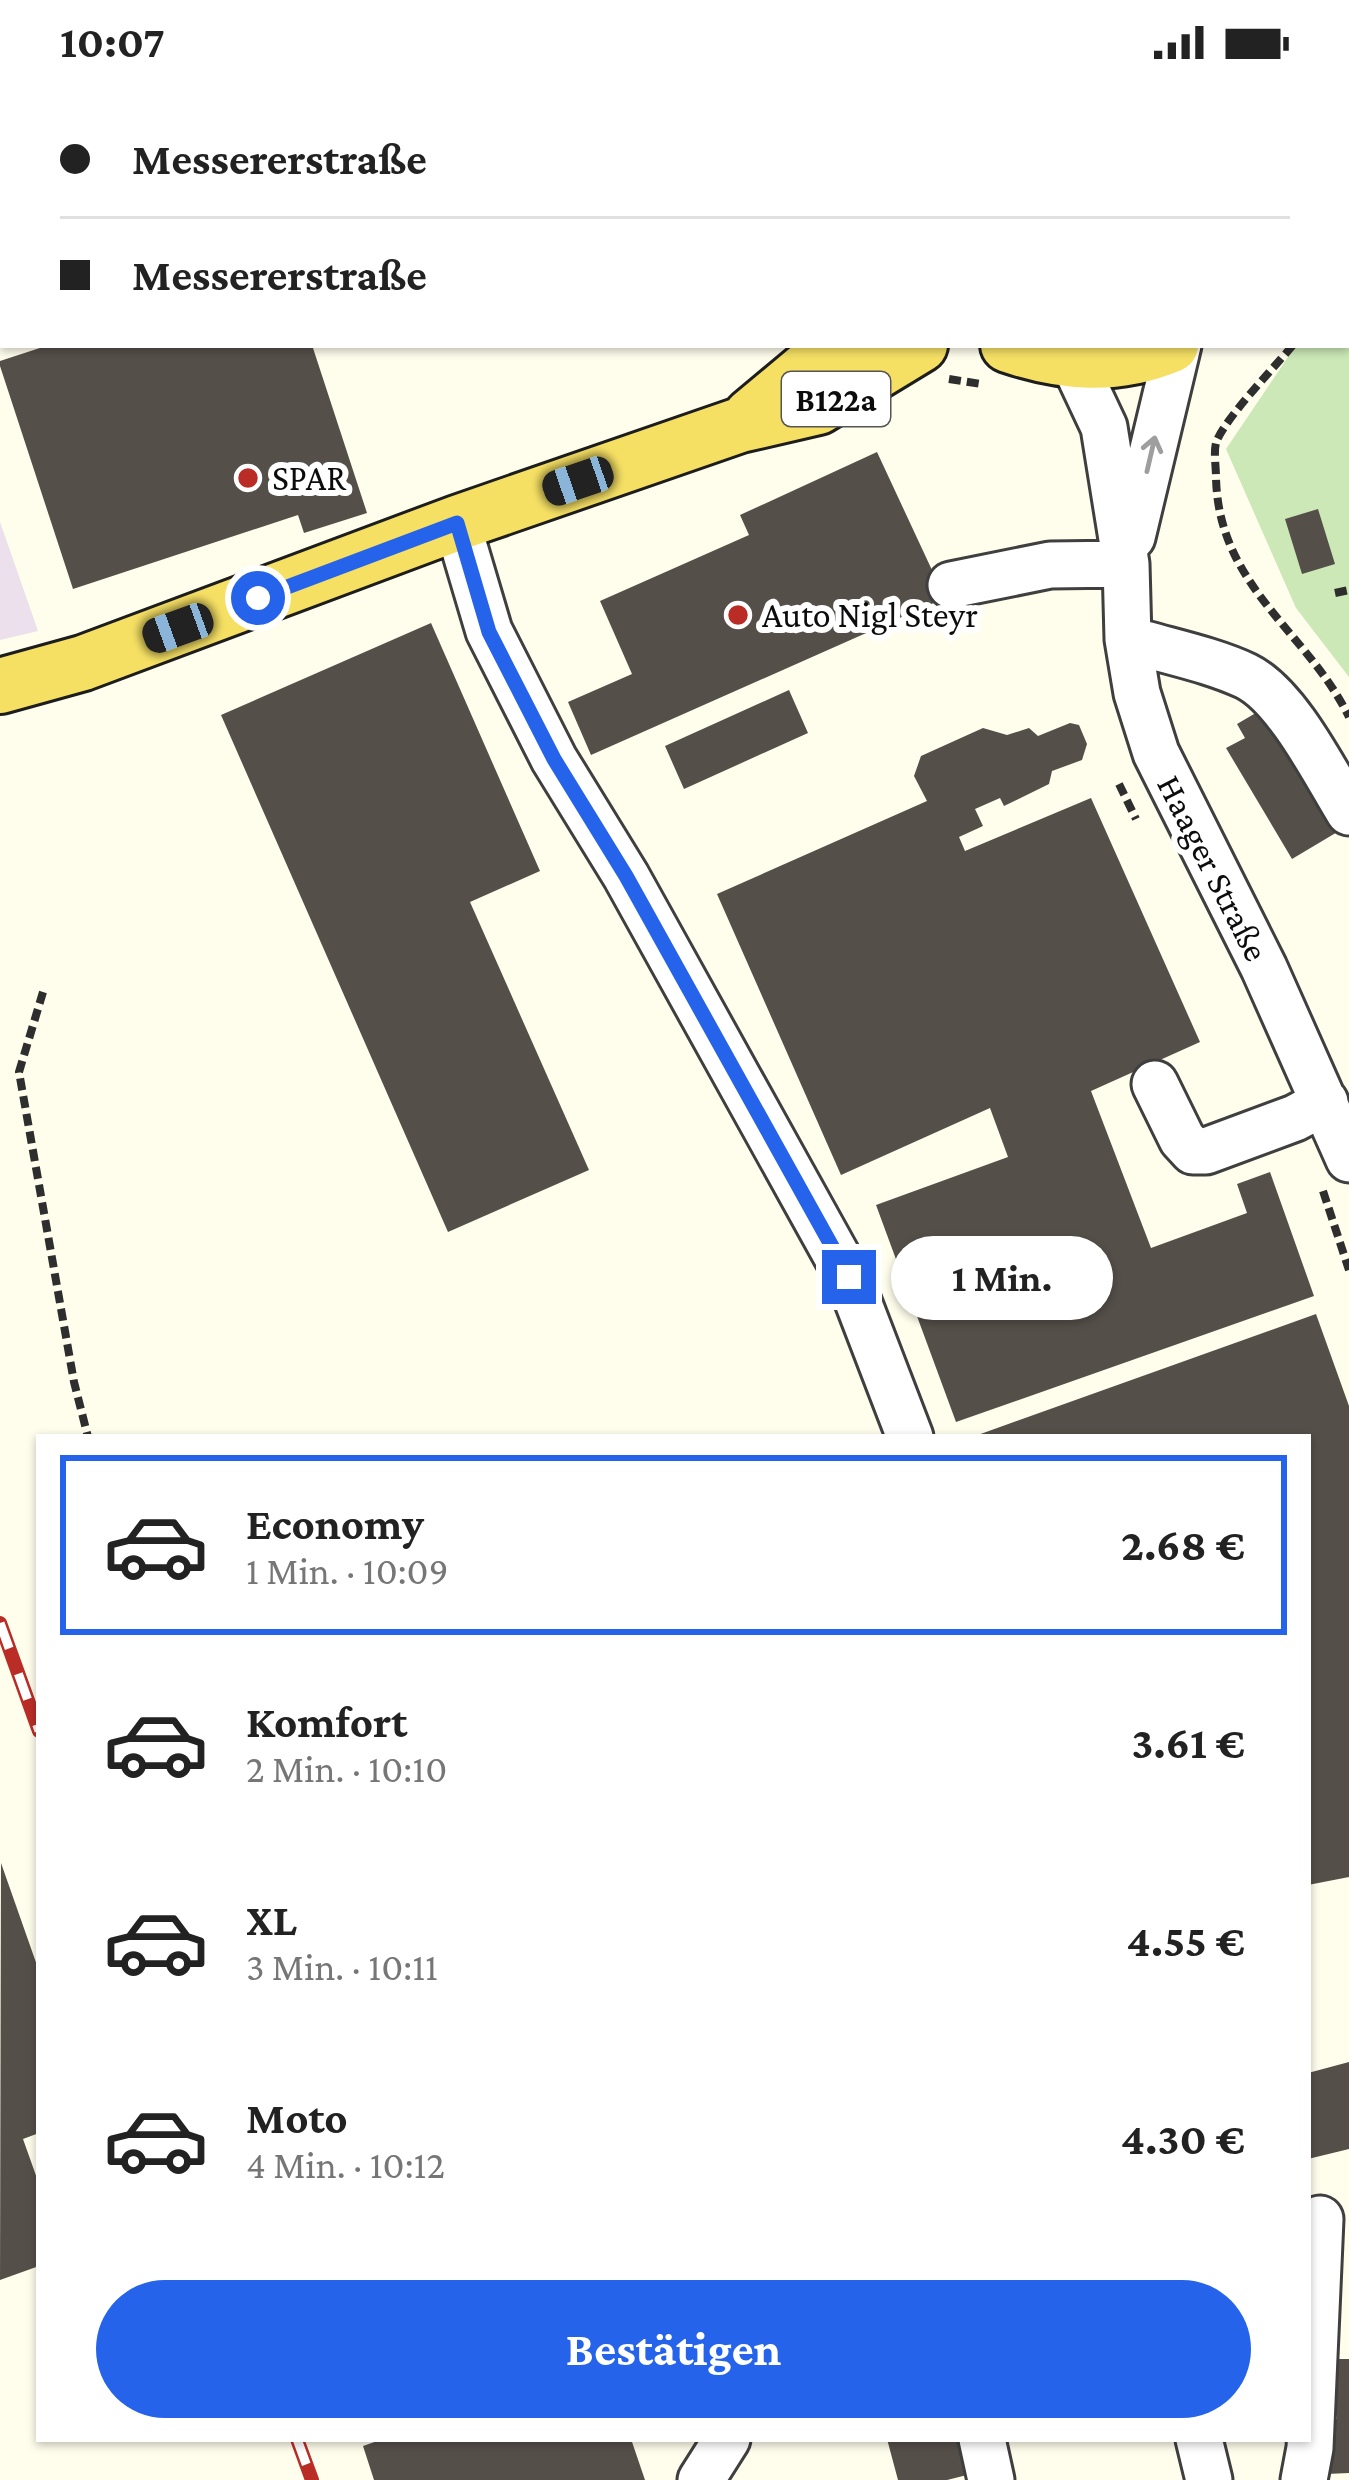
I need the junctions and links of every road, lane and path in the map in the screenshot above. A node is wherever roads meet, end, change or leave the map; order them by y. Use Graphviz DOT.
graph roads {
  1 [pos="832,348"];
  2 [pos="1164,348"];
  3 [pos="1174,348"];
  4 [pos="1291,348"];
  5 [pos="925,361"];
  6 [pos="1073,362"];
  7 [pos="996,365"];
  8 [pos="740,425"];
  9 [pos="457,523"];
  10 [pos="1126,563"];
  11 [pos="951,585"];
  12 [pos="1349,590"];
  13 [pos="1335,593"];
  14 [pos="1128,639"];
  15 [pos="0,686"];
  16 [pos="1349,717"];
  17 [pos="1116,776"];
  18 [pos="1349,812"];
  19 [pos="1145,836"];
  20 [pos="43,992"];
  21 [pos="1155,1084"];
  22 [pos="1310,1110"];
  23 [pos="1349,1159"];
  24 [pos="1349,1270"];
  25 [pos="87,1434"];
  26 [pos="909,1434"];
  27 [pos="1326,2218"];
  28 [pos="1311,2434"];
  29 [pos="725,2442"];
  30 [pos="983,2442"];
  31 [pos="1200,2442"];
  32 [pos="1310,2442"];
  33 [pos="701,2480"];
  34 [pos="991,2480"];
  35 [pos="1209,2480"];
  36 [pos="1304,2480"];
  1 -- 8 [label="main road, B122a"];
  2 -- 6 [label="main road"];
  10 -- 3 [label="street, Haager Straße, one-way"];
  4 -- 16 [label="path"];
  5 -- 7 [label="path"];
  5 -- 8 [label="main road, B122a"];
  6 -- 7 [label="main road"];
  6 -- 10 [label="street, Haager Straße"];
  8 -- 9 [label="main road, B122a"];
  9 -- 15 [label="main road, B122a"];
  9 -- 26 [label="street"];
  10 -- 11 [label="street"];
  10 -- 14 [label="street, Haager Straße"];
  12 -- 13 [label="path"];
  14 -- 18 [label="street"];
  14 -- 22 [label="street, Haager Straße"];
  17 -- 19 [label="path"];
  20 -- 25 [label="path"];
  21 -- 22 [label="street"];
  22 -- 23 [label="street, Haager Straße"];
  22 -- 24 [label="path"];
  27 -- 28 [label="street"];
  29 -- 33 [label="street"];
  30 -- 34 [label="street"];
  31 -- 35 [label="street"];
  32 -- 36 [label="street"];
}
